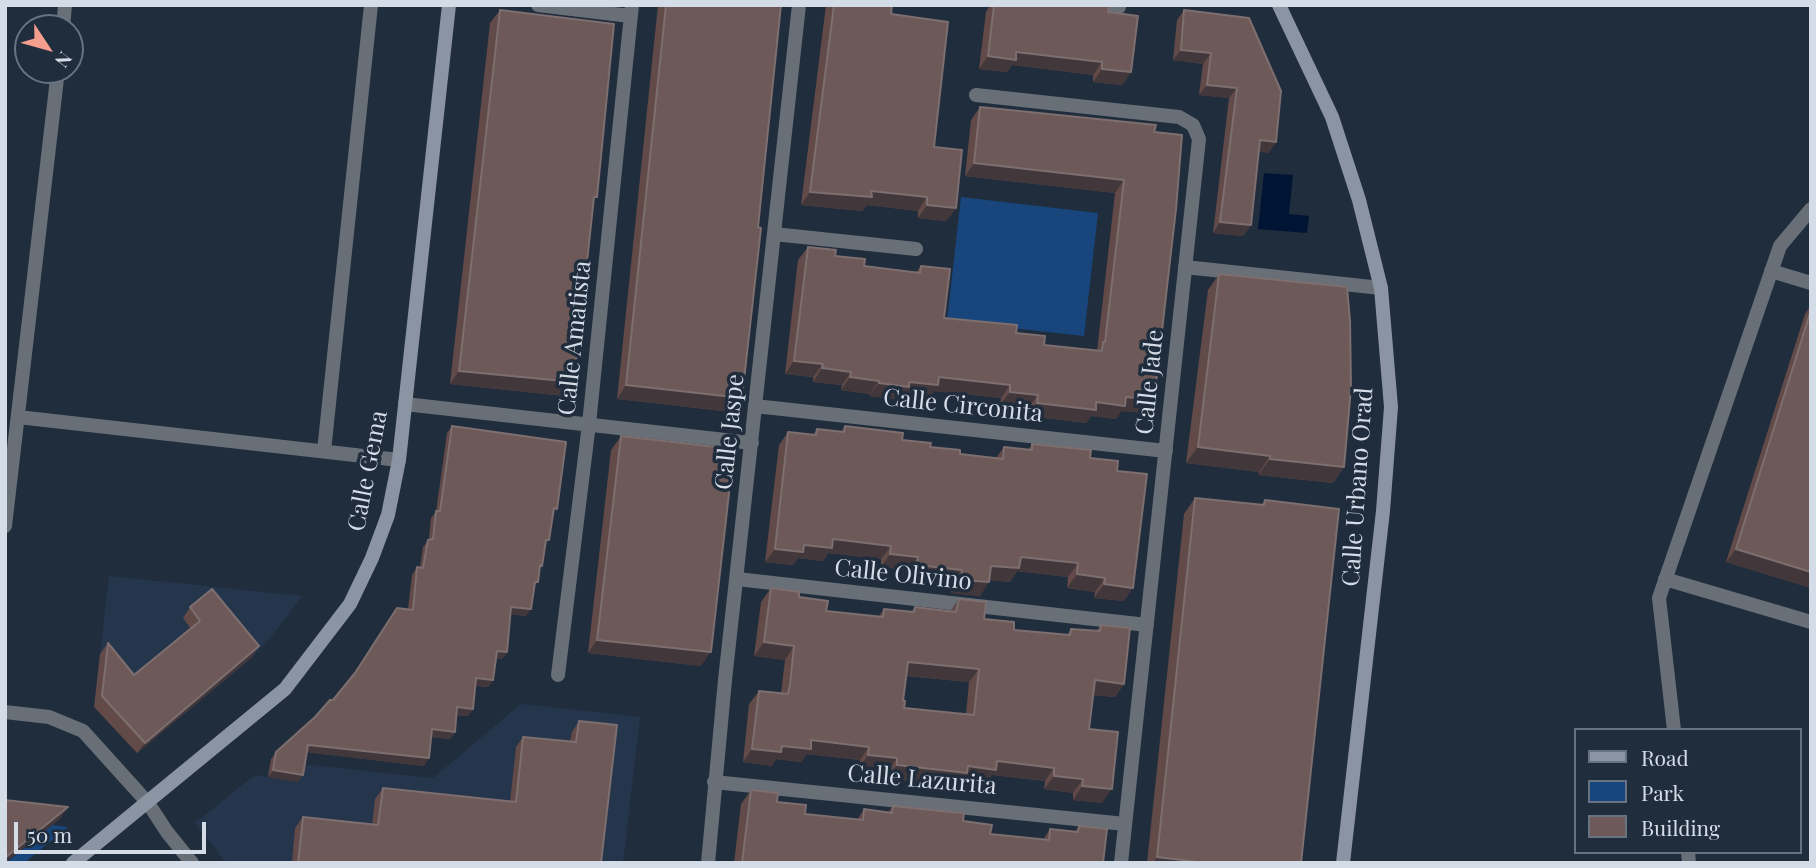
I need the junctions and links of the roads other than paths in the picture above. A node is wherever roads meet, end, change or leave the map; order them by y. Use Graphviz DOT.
graph roads {
  1 [pos="371,5"];
  2 [pos="449,5"];
  3 [pos="538,5"];
  4 [pos="799,5"];
  5 [pos="1279,5"];
  6 [pos="631,10"];
  7 [pos="56,84"];
  8 [pos="976,94"];
  9 [pos="1811,209"];
  10 [pos="774,234"];
  11 [pos="916,249"];
  12 [pos="1185,267"];
  13 [pos="1772,271"];
  14 [pos="1811,283"];
  15 [pos="1381,288"];
  16 [pos="405,404"];
  17 [pos="755,406"];
  18 [pos="18,417"];
  19 [pos="589,424"];
  20 [pos="752,443"];
  21 [pos="324,451"];
  22 [pos="1166,451"];
  23 [pos="399,460"];
  24 [pos="5,526"];
  25 [pos="737,579"];
  26 [pos="1665,579"];
  27 [pos="1811,622"];
  28 [pos="1147,625"];
  29 [pos="558,675"];
  30 [pos="5,712"];
  31 [pos="1674,728"];
  32 [pos="715,782"];
  33 [pos="148,803"];
  34 [pos="1125,824"];
  35 [pos="73,863"];
  36 [pos="192,863"];
  37 [pos="708,863"];
  38 [pos="1121,863"];
  39 [pos="1343,863"];
  1 -- 21 [label="street"];
  2 -- 16 [label="street, Calle Gema"];
  3 -- 6 [label="street"];
  4 -- 10 [label="street, Calle Jaspe"];
  5 -- 15 [label="street, Calle Urbano Orad"];
  6 -- 19 [label="street, Calle Amatista"];
  7 -- 18 [label="street"];
  8 -- 12 [label="street, Calle Jade"];
  9 -- 13 [label="street"];
  10 -- 11 [label="street"];
  10 -- 17 [label="street, Calle Jaspe"];
  12 -- 15 [label="street"];
  12 -- 22 [label="street, Calle Jade"];
  13 -- 14 [label="street"];
  13 -- 26 [label="street"];
  15 -- 39 [label="street, Calle Urbano Orad"];
  16 -- 19 [label="street"];
  16 -- 23 [label="street, Calle Gema"];
  17 -- 20 [label="street, Calle Jaspe"];
  17 -- 22 [label="street, Calle Circonita"];
  18 -- 21 [label="street"];
  18 -- 24 [label="street"];
  19 -- 20 [label="street"];
  19 -- 29 [label="street, Calle Amatista"];
  20 -- 25 [label="street, Calle Jaspe"];
  21 -- 23 [label="street"];
  22 -- 28 [label="street, Calle Jade"];
  23 -- 33 [label="street, Calle Gema"];
  25 -- 28 [label="street, Calle Olivino"];
  25 -- 32 [label="street, Calle Jaspe"];
  26 -- 27 [label="street"];
  26 -- 31 [label="street"];
  28 -- 34 [label="street, Calle Jade"];
  30 -- 33 [label="street"];
  32 -- 34 [label="street, Calle Lazurita"];
  32 -- 37 [label="street, Calle Jaspe"];
  33 -- 35 [label="street, Calle Gema"];
  33 -- 36 [label="street"];
  34 -- 38 [label="street, Calle Jade"];
}
